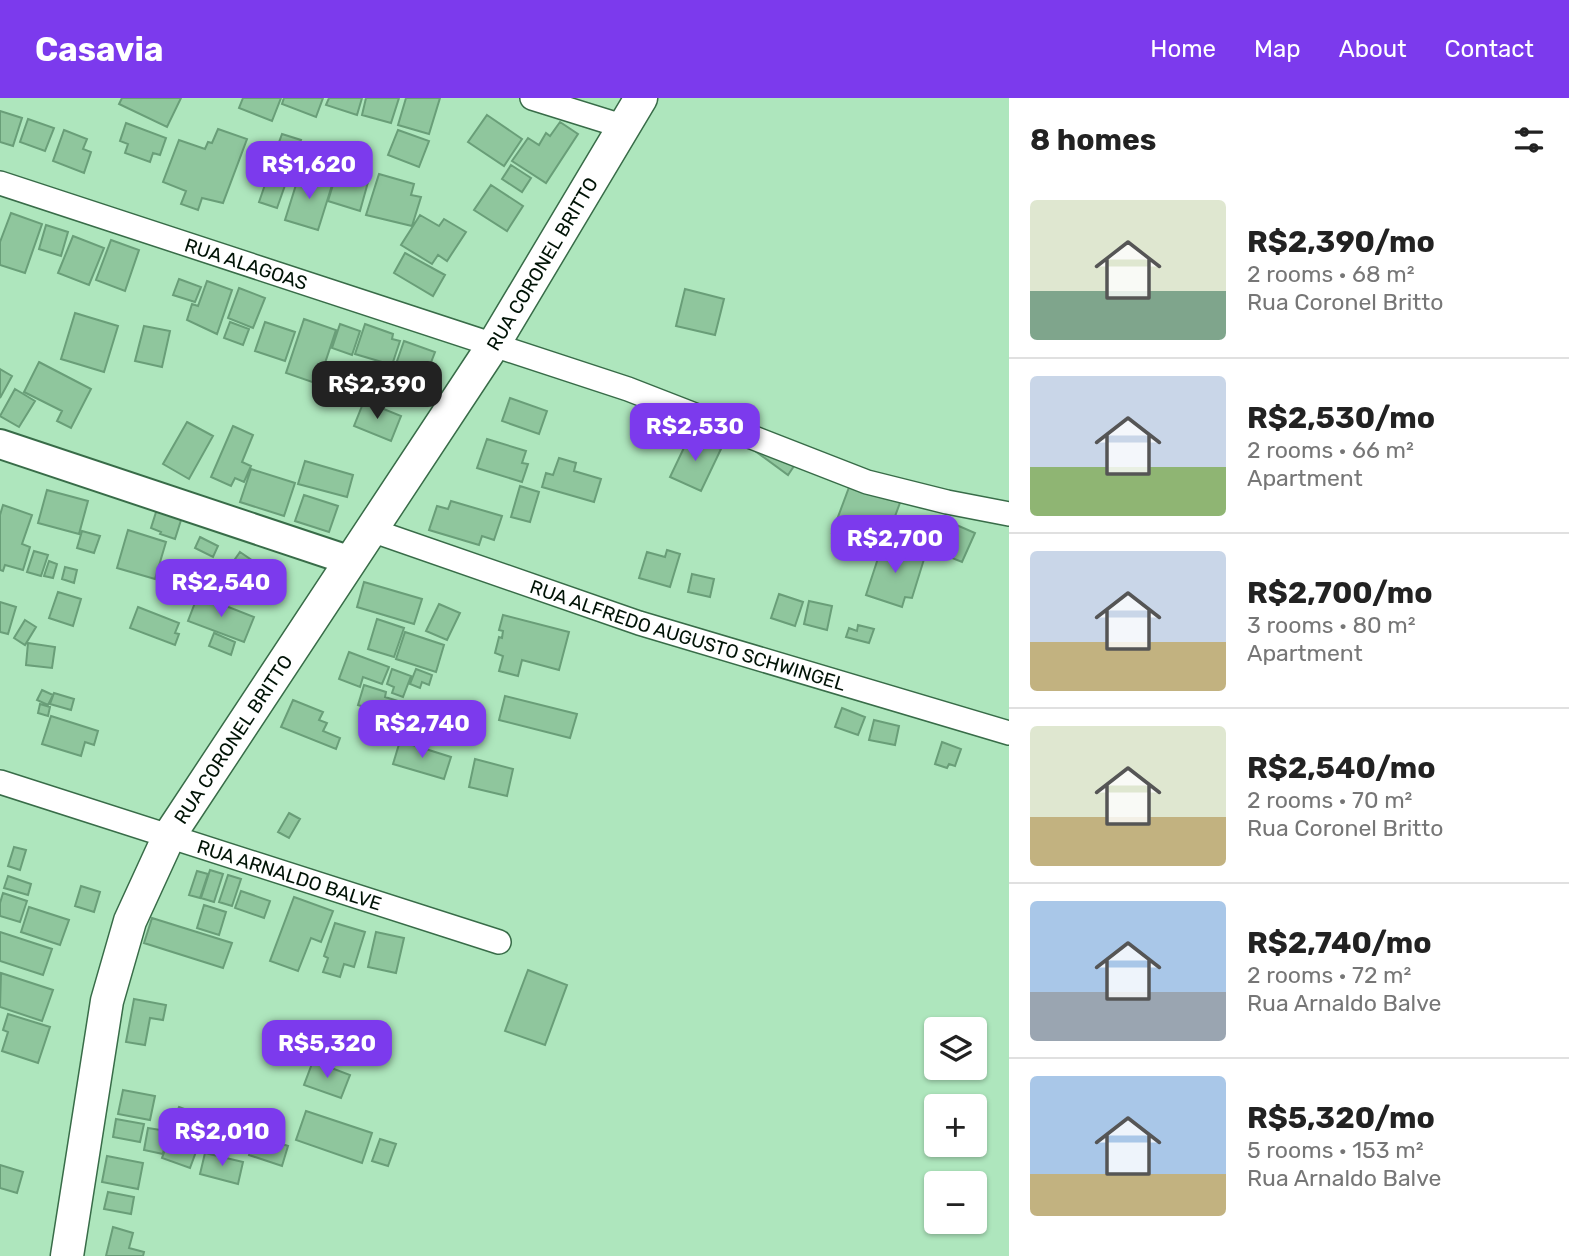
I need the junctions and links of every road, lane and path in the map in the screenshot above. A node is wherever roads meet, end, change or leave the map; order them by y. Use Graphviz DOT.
graph roads {
  1 [pos="532,98"];
  2 [pos="641,98"];
  3 [pos="625,127"];
  4 [pos="0,183"];
  5 [pos="494,344"];
  6 [pos="0,444"];
  7 [pos="1009,514"];
  8 [pos="371,530"];
  9 [pos="351,561"];
  10 [pos="1009,733"];
  11 [pos="0,782"];
  12 [pos="169,836"];
  13 [pos="499,942"];
  14 [pos="67,1256"];
  1 -- 3 [label="street"];
  2 -- 3 [label="main road, RUA CORONEL BRITTO"];
  3 -- 5 [label="main road, RUA CORONEL BRITTO"];
  4 -- 5 [label="street, RUA ALAGOAS"];
  5 -- 7 [label="street, RUA ALAGOAS"];
  5 -- 8 [label="main road, RUA CORONEL BRITTO"];
  6 -- 9 [label="street"];
  8 -- 9 [label="main road, RUA CORONEL BRITTO"];
  8 -- 10 [label="street, RUA ALFREDO AUGUSTO SCHWINGEL"];
  9 -- 12 [label="main road, RUA CORONEL BRITTO"];
  11 -- 12 [label="street, RUA ARNALDO BALVE"];
  12 -- 13 [label="street, RUA ARNALDO BALVE"];
  12 -- 14 [label="main road, RUA CORONEL BRITTO"];
}
